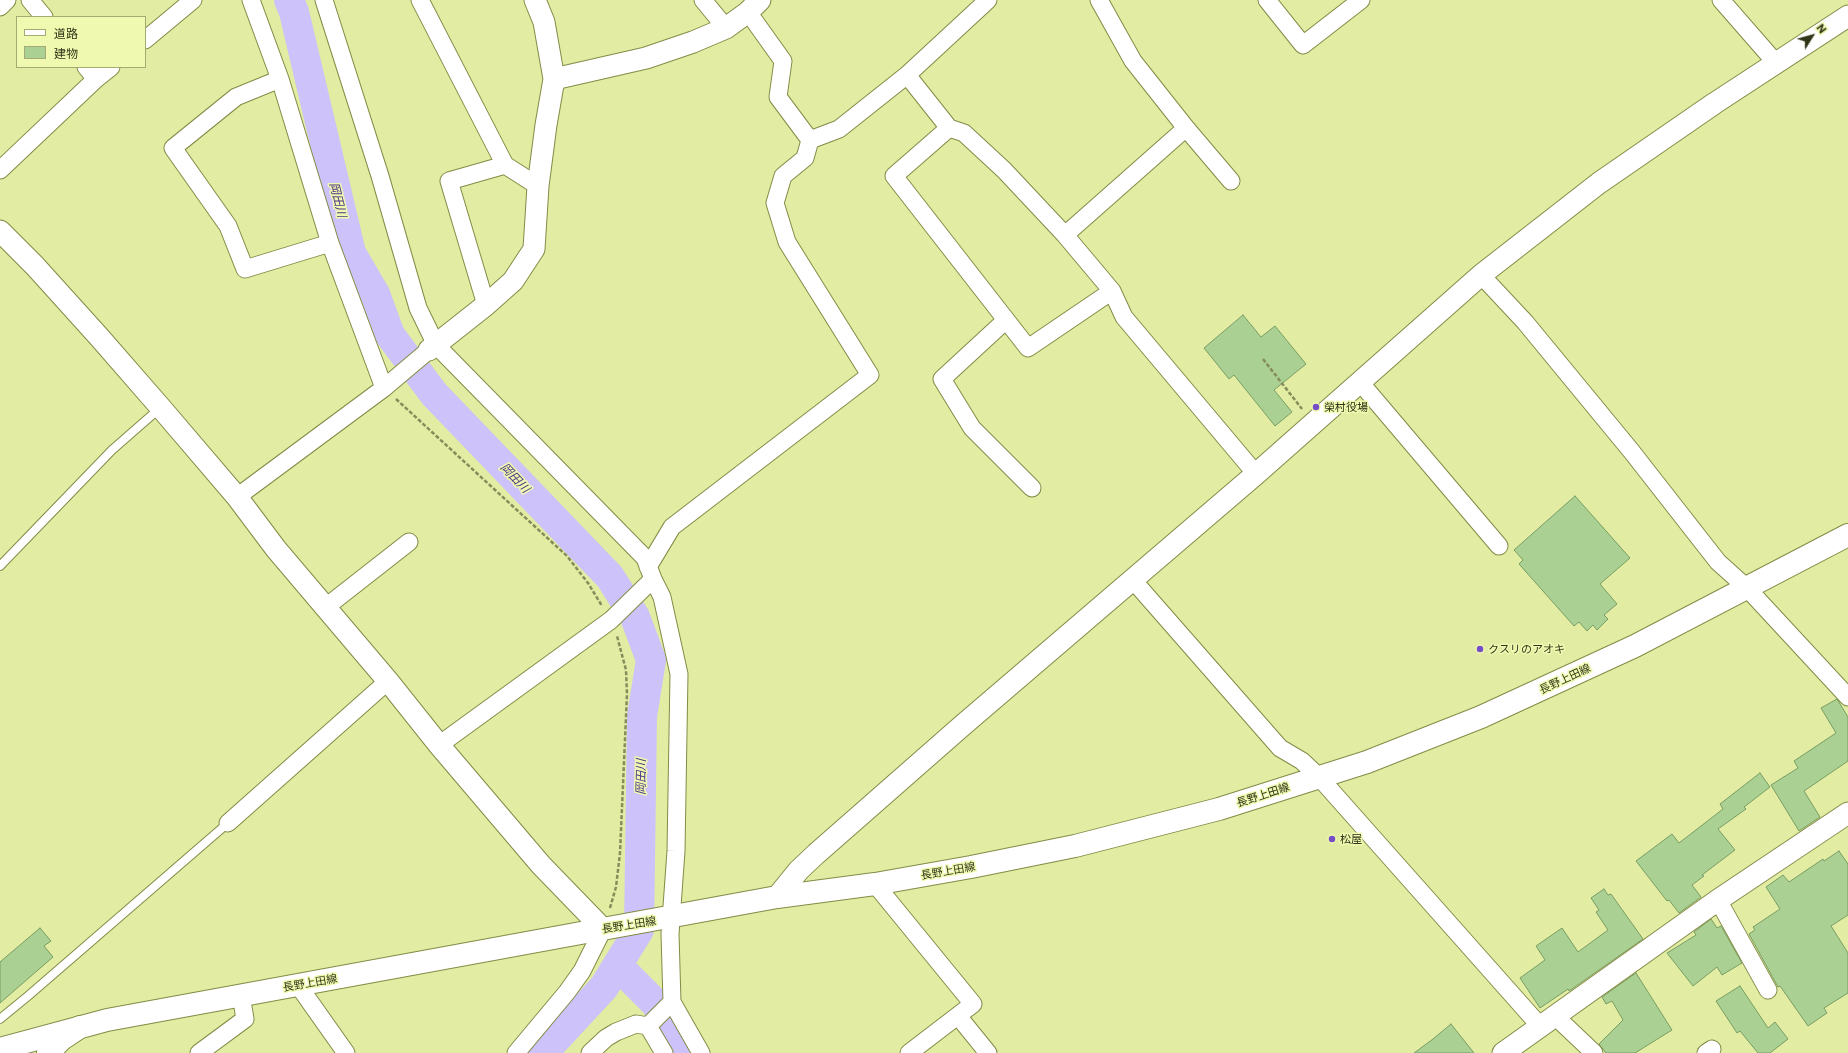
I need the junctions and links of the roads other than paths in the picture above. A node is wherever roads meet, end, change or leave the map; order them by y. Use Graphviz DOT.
graph roads {
  1 [pos="7,0"];
  2 [pos="30,0"];
  3 [pos="193,0"];
  4 [pos="251,0"];
  5 [pos="324,0"];
  6 [pos="420,0"];
  7 [pos="535,0"];
  8 [pos="704,0"];
  9 [pos="988,0"];
  10 [pos="1099,0"];
  11 [pos="1267,0"];
  12 [pos="1361,0"];
  13 [pos="1721,0"];
  14 [pos="754,6"];
  15 [pos="0,7"];
  16 [pos="43,16"];
  17 [pos="1848,16"];
  18 [pos="726,28"];
  19 [pos="146,39"];
  20 [pos="1776,63"];
  21 [pos="108,68"];
  22 [pos="91,73"];
  23 [pos="907,75"];
  24 [pos="280,79"];
  25 [pos="554,79"];
  26 [pos="949,128"];
  27 [pos="1186,128"];
  28 [pos="810,140"];
  29 [pos="505,165"];
  30 [pos="0,170"];
  31 [pos="1231,181"];
  32 [pos="538,186"];
  33 [pos="0,231"];
  34 [pos="1065,235"];
  35 [pos="330,243"];
  36 [pos="1481,275"];
  37 [pos="1112,291"];
  38 [pos="486,305"];
  39 [pos="1006,320"];
  40 [pos="432,348"];
  41 [pos="1359,381"];
  42 [pos="390,382"];
  43 [pos="161,408"];
  44 [pos="1256,474"];
  45 [pos="1032,488"];
  46 [pos="237,497"];
  47 [pos="1848,535"];
  48 [pos="409,542"];
  49 [pos="1498,546"];
  50 [pos="0,566"];
  51 [pos="651,573"];
  52 [pos="1132,579"];
  53 [pos="1747,588"];
  54 [pos="326,607"];
  55 [pos="388,682"];
  56 [pos="1848,697"];
  57 [pos="438,745"];
  58 [pos="1318,777"];
  59 [pos="1848,813"];
  60 [pos="228,823"];
  61 [pos="875,884"];
  62 [pos="777,897"];
  63 [pos="1718,900"];
  64 [pos="672,918"];
  65 [pos="603,929"];
  66 [pos="298,985"];
  67 [pos="1768,990"];
  68 [pos="241,995"];
  69 [pos="669,1005"];
  70 [pos="958,1016"];
  71 [pos="0,1019"];
  72 [pos="1548,1021"];
  73 [pos="651,1024"];
  74 [pos="80,1027"];
  75 [pos="0,1049"];
  76 [pos="48,1053"];
  77 [pos="199,1053"];
  78 [pos="346,1053"];
  79 [pos="516,1053"];
  80 [pos="590,1053"];
  81 [pos="664,1053"];
  82 [pos="701,1053"];
  83 [pos="909,1053"];
  84 [pos="988,1053"];
  85 [pos="1503,1053"];
  86 [pos="1594,1053"];
  1 -- 15 [label="street"];
  2 -- 16 [label="street"];
  3 -- 19 [label="street"];
  4 -- 24 [label="street"];
  5 -- 40 [label="street"];
  6 -- 29 [label="street"];
  7 -- 25 [label="street"];
  8 -- 18 [label="street"];
  9 -- 23 [label="street"];
  10 -- 27 [label="street"];
  11 -- 12 [label="street"];
  13 -- 20 [label="street"];
  14 -- 18 [label="street"];
  14 -- 28 [label="street"];
  17 -- 20 [label="street"];
  18 -- 25 [label="street"];
  20 -- 36 [label="street"];
  21 -- 22 [label="street"];
  22 -- 30 [label="street"];
  23 -- 26 [label="street"];
  23 -- 28 [label="street"];
  24 -- 35 [label="street"];
  24 -- 35 [label="street"];
  25 -- 32 [label="street"];
  26 -- 34 [label="street"];
  26 -- 39 [label="street"];
  27 -- 31 [label="street"];
  27 -- 34 [label="street"];
  28 -- 51 [label="street"];
  29 -- 32 [label="street"];
  29 -- 38 [label="street"];
  32 -- 38 [label="street"];
  33 -- 43 [label="street"];
  34 -- 37 [label="street"];
  35 -- 42 [label="street"];
  36 -- 41 [label="street"];
  36 -- 53 [label="street"];
  37 -- 39 [label="street"];
  37 -- 44 [label="street"];
  38 -- 40 [label="street"];
  39 -- 45 [label="street"];
  40 -- 42 [label="street"];
  40 -- 51 [label="street"];
  41 -- 44 [label="street"];
  41 -- 49 [label="street"];
  42 -- 46 [label="street"];
  43 -- 46 [label="street"];
  43 -- 50 [label="lane"];
  44 -- 52 [label="street"];
  46 -- 54 [label="street"];
  47 -- 53 [label="main road, 長野上田線"];
  48 -- 54 [label="street"];
  51 -- 57 [label="street"];
  51 -- 64 [label="street"];
  52 -- 58 [label="street"];
  52 -- 62 [label="street"];
  53 -- 56 [label="street"];
  53 -- 58 [label="main road, 長野上田線"];
  54 -- 55 [label="street"];
  55 -- 57 [label="street"];
  55 -- 60 [label="street"];
  57 -- 65 [label="street"];
  58 -- 61 [label="main road, 長野上田線"];
  58 -- 72 [label="street"];
  59 -- 63 [label="street"];
  60 -- 71 [label="lane"];
  61 -- 62 [label="main road, 長野上田線"];
  61 -- 70 [label="street"];
  62 -- 64 [label="main road, 長野上田線"];
  63 -- 67 [label="street"];
  63 -- 72 [label="street"];
  64 -- 65 [label="main road, 長野上田線"];
  64 -- 69 [label="street"];
  65 -- 66 [label="main road, 長野上田線"];
  65 -- 79 [label="street"];
  66 -- 68 [label="main road, 長野上田線"];
  66 -- 78 [label="street"];
  68 -- 74 [label="main road, 長野上田線"];
  68 -- 77 [label="street"];
  69 -- 73 [label="street"];
  69 -- 82 [label="street"];
  70 -- 83 [label="street"];
  70 -- 84 [label="street"];
  72 -- 85 [label="street"];
  72 -- 86 [label="street"];
  73 -- 80 [label="street"];
  73 -- 81 [label="street"];
  74 -- 75 [label="main road, 長野上田線"];
  74 -- 76 [label="main road"];
}
